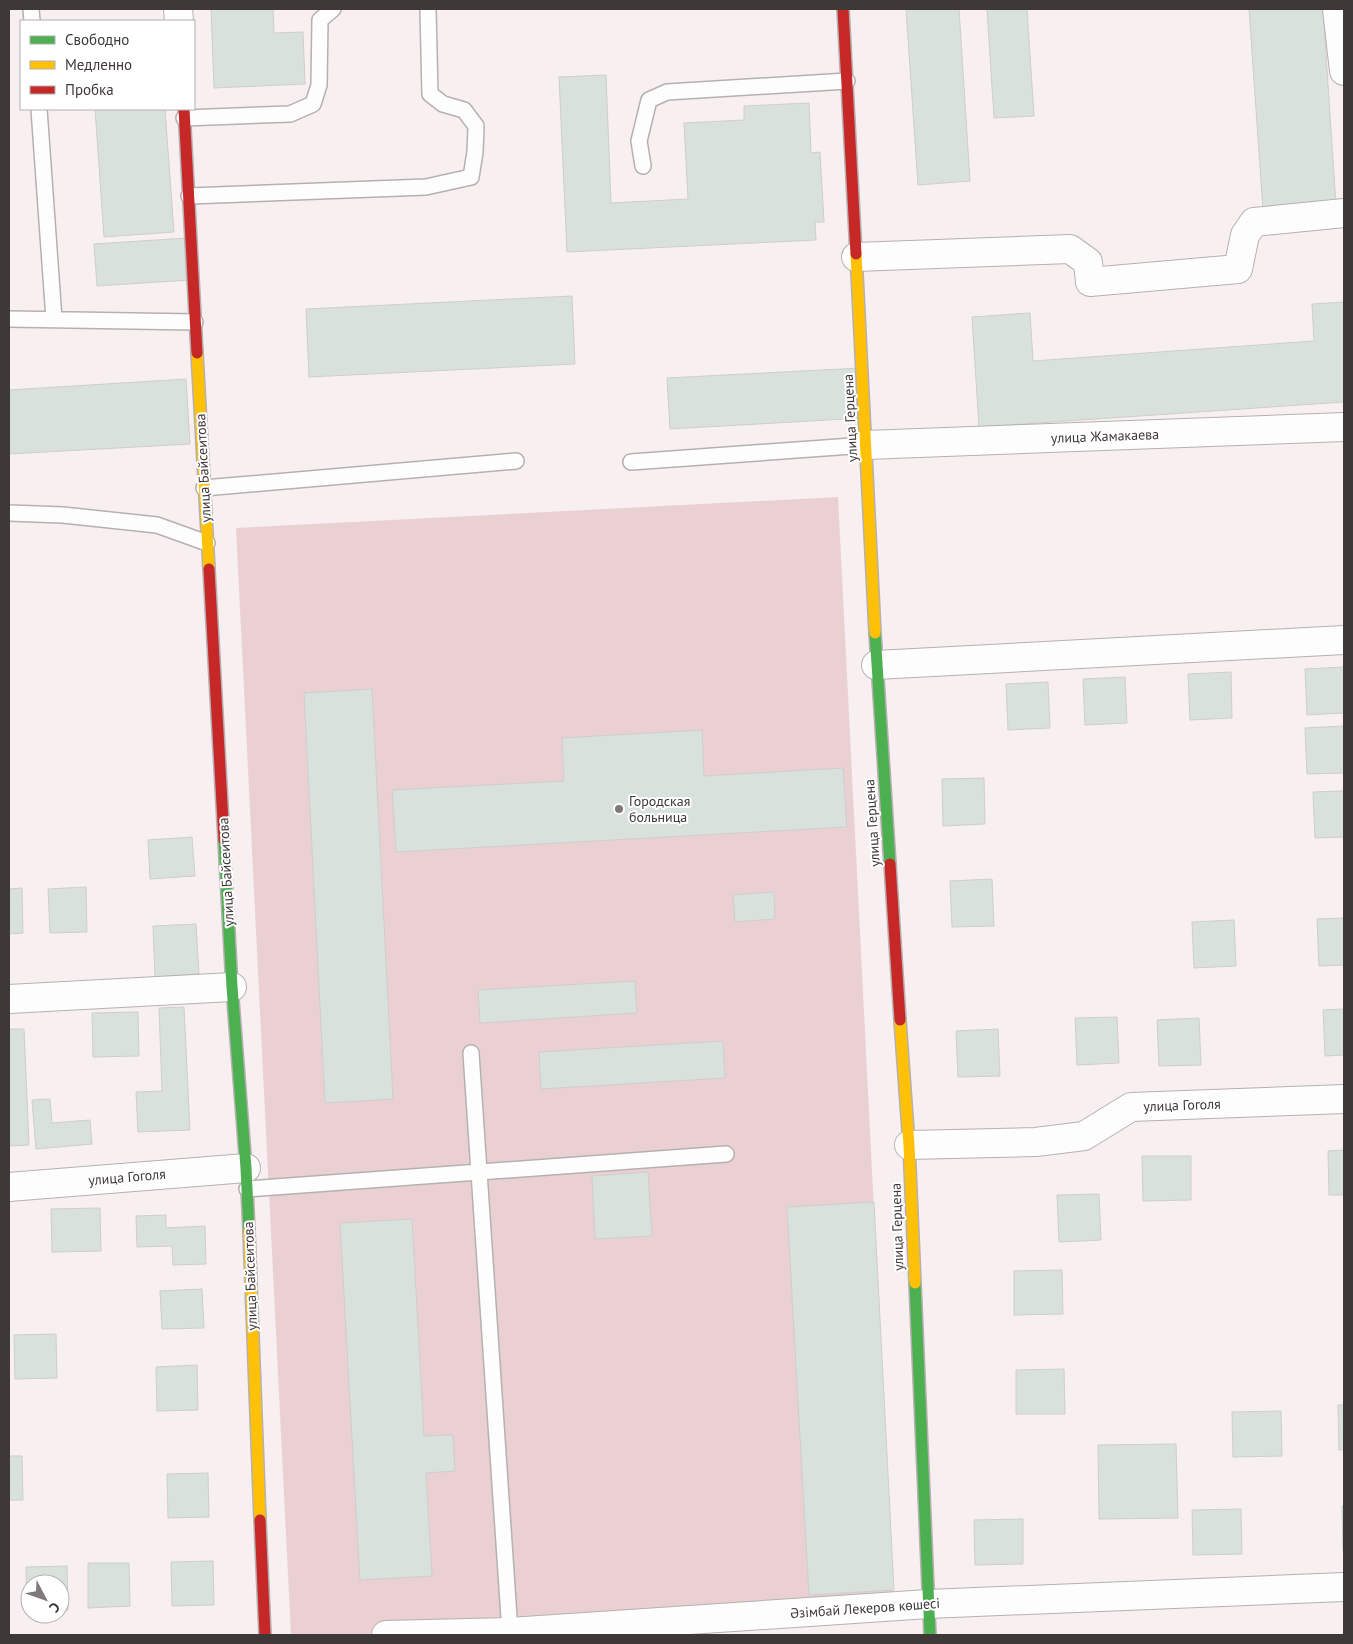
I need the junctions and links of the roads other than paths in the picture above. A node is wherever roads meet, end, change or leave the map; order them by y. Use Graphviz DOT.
graph roads {
  1 [pos="333,9"];
  2 [pos="428,9"];
  3 [pos="843,9"];
  4 [pos="1337,9"];
  5 [pos="1344,71"];
  6 [pos="847,81"];
  7 [pos="39,110"];
  8 [pos="184,114"];
  9 [pos="643,166"];
  10 [pos="189,196"];
  11 [pos="1344,213"];
  12 [pos="856,257"];
  13 [pos="9,319"];
  14 [pos="54,319"];
  15 [pos="196,322"];
  16 [pos="1344,427"];
  17 [pos="866,445"];
  18 [pos="516,461"];
  19 [pos="631,462"];
  20 [pos="204,488"];
  21 [pos="9,512"];
  22 [pos="208,542"];
  23 [pos="1344,640"];
  24 [pos="876,666"];
  25 [pos="232,987"];
  26 [pos="9,999"];
  27 [pos="471,1053"];
  28 [pos="1344,1099"];
  29 [pos="909,1146"];
  30 [pos="726,1154"];
  31 [pos="479,1172"];
  32 [pos="247,1178"];
  33 [pos="9,1187"];
  34 [pos="1344,1587"];
  35 [pos="928,1604"];
  36 [pos="510,1632"];
  37 [pos="265,1635"];
  38 [pos="386,1635"];
  39 [pos="930,1635"];
  1 -- 8 [label="lane"];
  2 -- 10 [label="lane"];
  3 -- 6 [label="street, улица Герцена"];
  4 -- 5 [label="street"];
  6 -- 9 [label="lane"];
  6 -- 12 [label="street, улица Герцена"];
  7 -- 14 [label="lane"];
  8 -- 10 [label="street, улица Байсеитова"];
  10 -- 15 [label="street, улица Байсеитова"];
  11 -- 12 [label="street"];
  12 -- 17 [label="street, улица Герцена"];
  13 -- 14 [label="lane"];
  14 -- 15 [label="lane"];
  15 -- 20 [label="street, улица Байсеитова"];
  16 -- 17 [label="street, улица Жамакаева"];
  17 -- 19 [label="lane"];
  17 -- 24 [label="street, улица Герцена"];
  18 -- 20 [label="lane"];
  20 -- 22 [label="street, улица Байсеитова"];
  21 -- 22 [label="lane"];
  22 -- 25 [label="street, улица Байсеитова"];
  23 -- 24 [label="street"];
  24 -- 29 [label="street, улица Герцена"];
  25 -- 26 [label="street"];
  25 -- 32 [label="street, улица Байсеитова"];
  27 -- 31 [label="lane"];
  28 -- 29 [label="street, улица Гоголя"];
  29 -- 35 [label="street, улица Герцена"];
  30 -- 31 [label="lane"];
  31 -- 32 [label="lane"];
  31 -- 36 [label="lane"];
  32 -- 33 [label="street, улица Гоголя"];
  32 -- 37 [label="street, улица Байсеитова"];
  34 -- 35 [label="street, Әзімбай Лекеров көшесі"];
  35 -- 36 [label="street, Әзімбай Лекеров көшесі"];
  35 -- 39 [label="street, улица Герцена"];
  36 -- 38 [label="street, Әзімбай Лекеров көшесі"];
}
